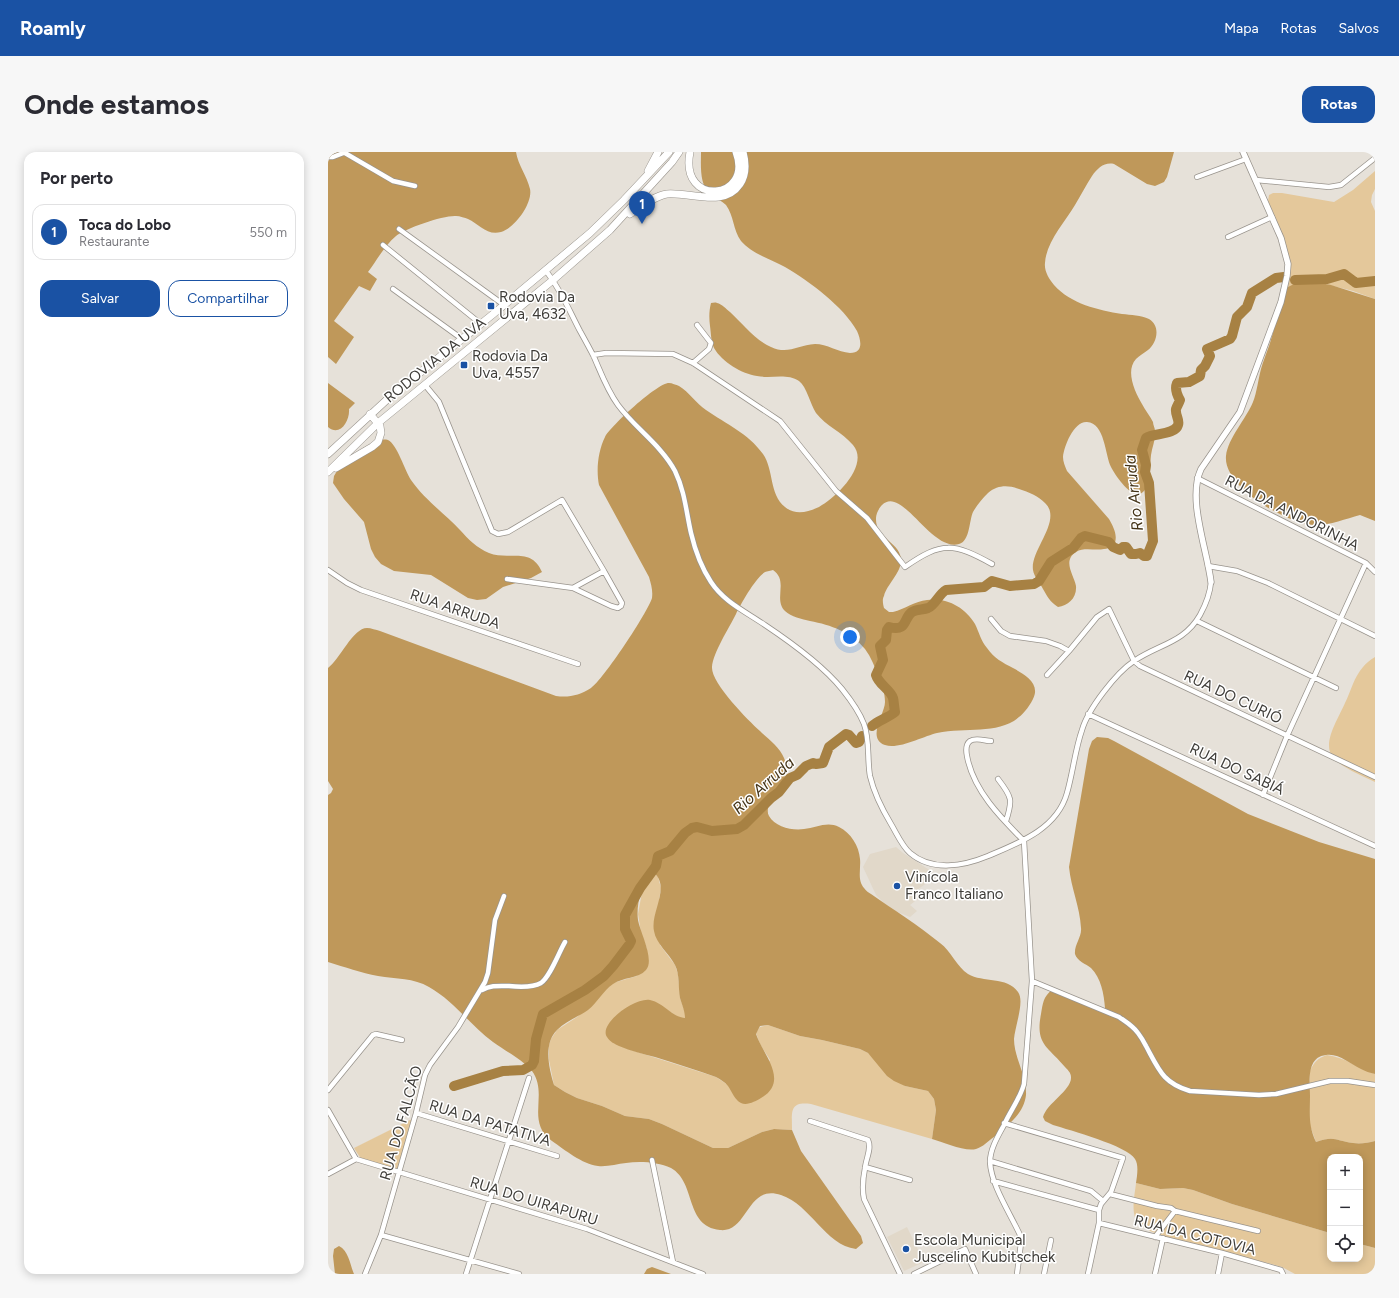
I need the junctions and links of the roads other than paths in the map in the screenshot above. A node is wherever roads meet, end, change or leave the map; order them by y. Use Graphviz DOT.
graph roads {
  1 [pos="346,152"];
  2 [pos="658,152"];
  3 [pos="669,152"];
  4 [pos="679,152"];
  5 [pos="690,152"];
  6 [pos="736,152"];
  7 [pos="743,152"];
  8 [pos="1243,152"];
  9 [pos="328,157"];
  10 [pos="1375,158"];
  11 [pos="1246,159"];
  12 [pos="646,176"];
  13 [pos="1196,177"];
  14 [pos="1256,180"];
  15 [pos="415,186"];
  16 [pos="1272,218"];
  17 [pos="620,221"];
  18 [pos="399,229"];
  19 [pos="1228,238"];
  20 [pos="383,245"];
  21 [pos="546,271"];
  22 [pos="553,280"];
  23 [pos="393,289"];
  24 [pos="504,305"];
  25 [pos="481,324"];
  26 [pos="697,325"];
  27 [pos="462,339"];
  28 [pos="593,355"];
  29 [pos="693,363"];
  30 [pos="425,385"];
  31 [pos="370,414"];
  32 [pos="378,423"];
  33 [pos="328,454"];
  34 [pos="328,472"];
  35 [pos="1197,478"];
  36 [pos="1366,563"];
  37 [pos="992,564"];
  38 [pos="1208,566"];
  39 [pos="328,570"];
  40 [pos="604,571"];
  41 [pos="1375,572"];
  42 [pos="507,579"];
  43 [pos="1211,582"];
  44 [pos="573,588"];
  45 [pos="991,619"];
  46 [pos="1340,619"];
  47 [pos="1197,621"];
  48 [pos="1375,636"];
  49 [pos="1069,651"];
  50 [pos="1134,661"];
  51 [pos="578,664"];
  52 [pos="1047,675"];
  53 [pos="1314,677"];
  54 [pos="1336,688"];
  55 [pos="1088,714"];
  56 [pos="1287,736"];
  57 [pos="991,741"];
  58 [pos="1375,777"];
  59 [pos="998,779"];
  60 [pos="1263,794"];
  61 [pos="1006,821"];
  62 [pos="1024,842"];
  63 [pos="1375,846"];
  64 [pos="504,896"];
  65 [pos="565,942"];
  66 [pos="1032,981"];
  67 [pos="482,990"];
  68 [pos="402,1040"];
  69 [pos="529,1078"];
  70 [pos="1375,1084"];
  71 [pos="328,1090"];
  72 [pos="328,1110"];
  73 [pos="416,1113"];
  74 [pos="810,1121"];
  75 [pos="1004,1123"];
  76 [pos="508,1141"];
  77 [pos="557,1156"];
  78 [pos="356,1159"];
  79 [pos="652,1160"];
  80 [pos="990,1161"];
  81 [pos="865,1167"];
  82 [pos="399,1172"];
  83 [pos="328,1174"];
  84 [pos="910,1180"];
  85 [pos="993,1181"];
  86 [pos="1110,1194"];
  87 [pos="489,1200"];
  88 [pos="1103,1200"];
  89 [pos="1099,1210"];
  90 [pos="1175,1211"];
  91 [pos="1099,1223"];
  92 [pos="1258,1231"];
  93 [pos="381,1235"];
  94 [pos="1155,1236"];
  95 [pos="1163,1238"];
  96 [pos="1051,1240"];
  97 [pos="1222,1253"];
  98 [pos="471,1260"];
  99 [pos="673,1262"];
  100 [pos="1283,1273"];
  101 [pos="365,1274"];
  102 [pos="466,1274"];
  103 [pos="519,1274"];
  104 [pos="703,1274"];
  105 [pos="900,1274"];
  106 [pos="914,1274"];
  107 [pos="976,1274"];
  108 [pos="1017,1274"];
  109 [pos="1044,1274"];
  110 [pos="1088,1274"];
  111 [pos="1155,1274"];
  112 [pos="1218,1274"];
  1 -- 9 [label="street"];
  1 -- 15 [label="street"];
  2 -- 12 [label="main road"];
  3 -- 12 [label="main road, RODOVIA DA UVA"];
  4 -- 17 [label="main road, RODOVIA DA UVA"];
  5 -- 6 [label="main road"];
  7 -- 17 [label="main road"];
  8 -- 11 [label="street"];
  10 -- 14 [label="street"];
  11 -- 13 [label="street"];
  11 -- 14 [label="street"];
  12 -- 21 [label="main road, RODOVIA DA UVA"];
  14 -- 16 [label="street"];
  16 -- 19 [label="street"];
  16 -- 35 [label="street"];
  17 -- 22 [label="main road, RODOVIA DA UVA"];
  18 -- 24 [label="street"];
  20 -- 25 [label="street"];
  21 -- 22 [label="street"];
  21 -- 24 [label="main road, RODOVIA DA UVA"];
  22 -- 28 [label="street"];
  22 -- 30 [label="main road, RODOVIA DA UVA"];
  23 -- 27 [label="street"];
  24 -- 25 [label="main road, RODOVIA DA UVA"];
  25 -- 27 [label="main road, RODOVIA DA UVA"];
  26 -- 29 [label="street"];
  27 -- 31 [label="main road, RODOVIA DA UVA"];
  28 -- 29 [label="street"];
  28 -- 62 [label="street"];
  29 -- 37 [label="street"];
  30 -- 32 [label="main road, RODOVIA DA UVA"];
  30 -- 40 [label="street"];
  31 -- 32 [label="main road"];
  31 -- 33 [label="main road, RODOVIA DA UVA"];
  32 -- 34 [label="main road, RODOVIA DA UVA"];
  32 -- 34 [label="main road"];
  35 -- 36 [label="street, RUA DA ANDORINHA"];
  35 -- 38 [label="street"];
  36 -- 41 [label="street, RUA DA ANDORINHA"];
  36 -- 46 [label="street"];
  38 -- 43 [label="street"];
  38 -- 46 [label="street"];
  39 -- 51 [label="street, RUA ARRUDA"];
  40 -- 44 [label="street"];
  40 -- 44 [label="street"];
  42 -- 44 [label="street"];
  43 -- 47 [label="street"];
  45 -- 49 [label="street"];
  46 -- 48 [label="street"];
  46 -- 53 [label="street"];
  47 -- 50 [label="street"];
  47 -- 53 [label="street"];
  49 -- 50 [label="street"];
  49 -- 52 [label="street"];
  50 -- 55 [label="street"];
  50 -- 56 [label="street, RUA DO CURIÓ"];
  53 -- 54 [label="street"];
  53 -- 56 [label="street"];
  55 -- 60 [label="street, RUA DO SABIÁ"];
  55 -- 62 [label="street"];
  56 -- 58 [label="street, RUA DO CURIÓ"];
  56 -- 60 [label="street"];
  57 -- 61 [label="street"];
  59 -- 61 [label="street"];
  60 -- 63 [label="street, RUA DO SABIÁ"];
  61 -- 62 [label="street"];
  62 -- 66 [label="street"];
  64 -- 67 [label="street, RUA DO FALCÃO"];
  65 -- 67 [label="street"];
  66 -- 70 [label="street"];
  66 -- 75 [label="street"];
  67 -- 73 [label="street, RUA DO FALCÃO"];
  68 -- 71 [label="street"];
  69 -- 76 [label="street"];
  72 -- 78 [label="street"];
  73 -- 76 [label="street, RUA DA PATATIVA"];
  73 -- 82 [label="street, RUA DO FALCÃO"];
  74 -- 81 [label="street"];
  75 -- 80 [label="street"];
  75 -- 86 [label="street"];
  76 -- 77 [label="street, RUA DA PATATIVA"];
  76 -- 87 [label="street"];
  78 -- 82 [label="street, RUA DO UIRAPURU"];
  78 -- 83 [label="street"];
  79 -- 99 [label="street"];
  80 -- 85 [label="street"];
  80 -- 88 [label="street"];
  81 -- 84 [label="street"];
  81 -- 105 [label="street"];
  82 -- 87 [label="street, RUA DO UIRAPURU"];
  82 -- 93 [label="street, RUA DO FALCÃO"];
  85 -- 89 [label="street"];
  85 -- 108 [label="street"];
  86 -- 88 [label="street"];
  86 -- 90 [label="street"];
  87 -- 98 [label="street"];
  87 -- 99 [label="street, RUA DO UIRAPURU"];
  88 -- 89 [label="street"];
  89 -- 91 [label="street"];
  90 -- 92 [label="street"];
  90 -- 94 [label="street"];
  91 -- 94 [label="street, RUA DA COTOVIA"];
  91 -- 110 [label="street"];
  93 -- 98 [label="street"];
  93 -- 101 [label="street, RUA DO FALCÃO"];
  94 -- 95 [label="street, RUA DA COTOVIA"];
  95 -- 97 [label="street, RUA DA COTOVIA"];
  95 -- 111 [label="street"];
  96 -- 109 [label="street"];
  97 -- 100 [label="street, RUA DA COTOVIA"];
  97 -- 112 [label="street"];
  98 -- 102 [label="street"];
  98 -- 103 [label="street"];
  99 -- 104 [label="street, RUA DO UIRAPURU"];
  106 -- 107 [label="street"];
}
